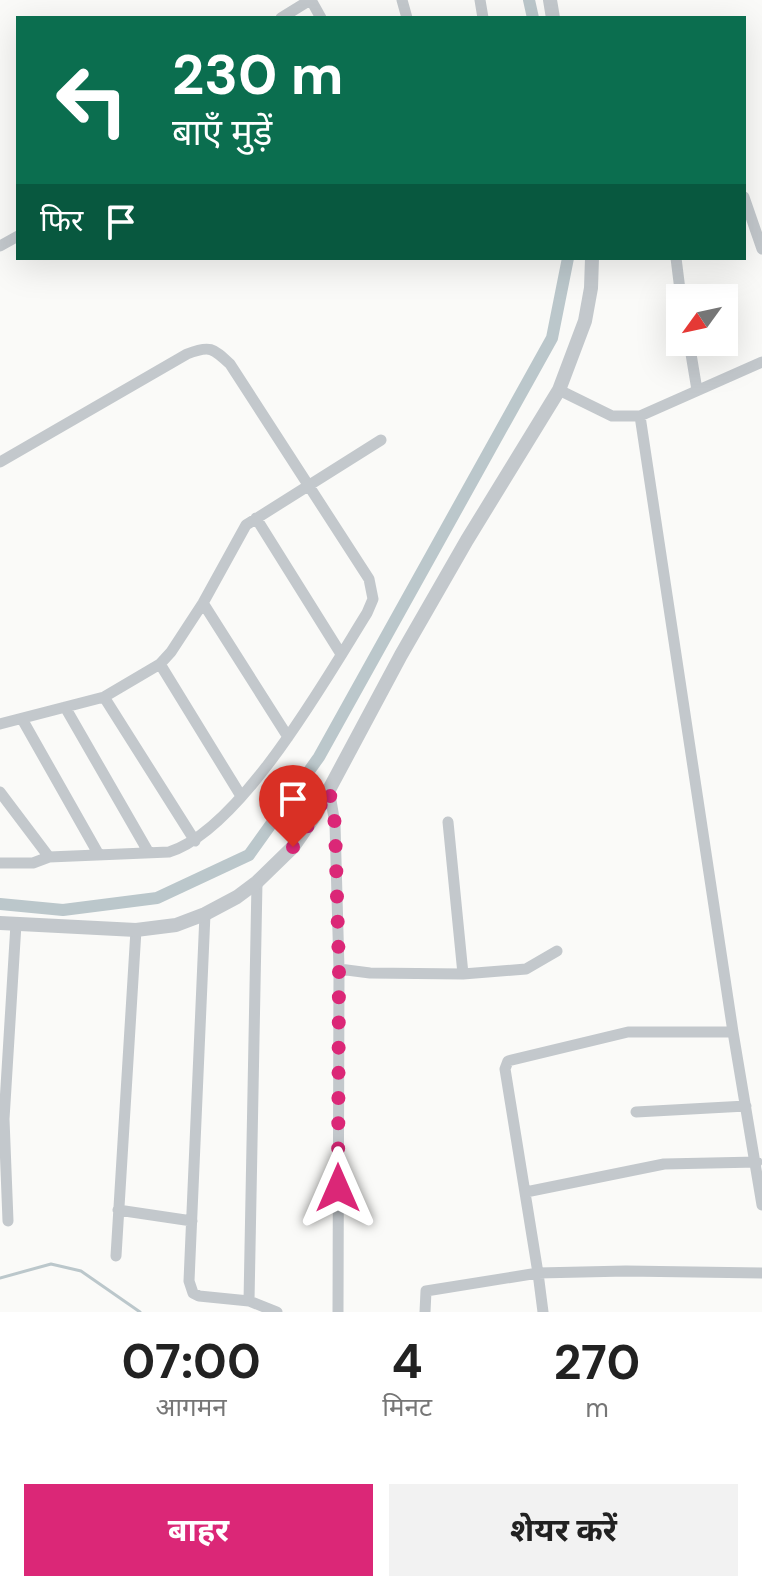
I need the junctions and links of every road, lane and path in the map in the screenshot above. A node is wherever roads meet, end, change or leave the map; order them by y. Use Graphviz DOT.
graph roads {
  1 [pos="310,0"];
  2 [pos="284,16"];
  3 [pos="746,203"];
  4 [pos="762,249"];
  5 [pos="592,260"];
  6 [pos="676,260"];
  7 [pos="679,284"];
  8 [pos="691,356"];
  9 [pos="762,362"];
  10 [pos="559,390"];
  11 [pos="697,390"];
  12 [pos="640,416"];
  13 [pos="381,440"];
  14 [pos="0,462"];
  15 [pos="309,484"];
  16 [pos="256,518"];
  17 [pos="203,603"];
  18 [pos="341,654"];
  19 [pos="160,664"];
  20 [pos="104,697"];
  21 [pos="65,707"];
  22 [pos="22,719"];
  23 [pos="0,724"];
  24 [pos="288,737"];
  25 [pos="329,789"];
  26 [pos="0,792"];
  27 [pos="241,796"];
  28 [pos="448,822"];
  29 [pos="195,841"];
  30 [pos="149,853"];
  31 [pos="99,855"];
  32 [pos="49,857"];
  33 [pos="0,863"];
  34 [pos="257,882"];
  35 [pos="205,914"];
  36 [pos="0,923"];
  37 [pos="16,924"];
  38 [pos="136,930"];
  39 [pos="557,951"];
  40 [pos="339,969"];
  41 [pos="463,974"];
  42 [pos="733,1032"];
  43 [pos="746,1106"];
  44 [pos="636,1112"];
  45 [pos="757,1162"];
  46 [pos="526,1192"];
  47 [pos="762,1205"];
  48 [pos="118,1210"];
  49 [pos="8,1221"];
  50 [pos="192,1221"];
  51 [pos="116,1256"];
  52 [pos="538,1273"];
  53 [pos="762,1273"];
  54 [pos="249,1301"];
  55 [pos="277,1312"];
  56 [pos="338,1312"];
  57 [pos="425,1312"];
  58 [pos="543,1312"];
  1 -- 2 [label="street"];
  3 -- 4 [label="street"];
  5 -- 10 [label="street"];
  6 -- 7 [label="street"];
  8 -- 11 [label="street"];
  9 -- 11 [label="street"];
  10 -- 12 [label="street"];
  10 -- 25 [label="street"];
  11 -- 12 [label="street"];
  12 -- 42 [label="street"];
  13 -- 15 [label="street"];
  14 -- 15 [label="street"];
  15 -- 16 [label="street"];
  15 -- 18 [label="street"];
  16 -- 17 [label="street"];
  16 -- 18 [label="street"];
  17 -- 19 [label="street"];
  17 -- 24 [label="street"];
  18 -- 24 [label="street"];
  19 -- 20 [label="street"];
  19 -- 27 [label="street"];
  20 -- 21 [label="street"];
  20 -- 29 [label="street"];
  21 -- 22 [label="street"];
  21 -- 30 [label="street"];
  22 -- 23 [label="street"];
  22 -- 31 [label="street"];
  24 -- 27 [label="street"];
  25 -- 34 [label="street"];
  25 -- 40 [label="street"];
  26 -- 32 [label="street"];
  27 -- 29 [label="street"];
  28 -- 41 [label="street"];
  29 -- 30 [label="street"];
  30 -- 31 [label="street"];
  31 -- 32 [label="street"];
  32 -- 33 [label="street"];
  34 -- 35 [label="street"];
  34 -- 54 [label="street"];
  35 -- 38 [label="street"];
  35 -- 50 [label="street"];
  36 -- 37 [label="street"];
  37 -- 38 [label="street"];
  37 -- 49 [label="street"];
  38 -- 48 [label="street"];
  39 -- 41 [label="street"];
  40 -- 41 [label="street"];
  40 -- 56 [label="street"];
  42 -- 43 [label="street"];
  42 -- 46 [label="street"];
  43 -- 44 [label="street"];
  43 -- 45 [label="street"];
  45 -- 46 [label="street"];
  45 -- 47 [label="street"];
  46 -- 52 [label="street"];
  48 -- 50 [label="street"];
  48 -- 51 [label="street"];
  50 -- 54 [label="street"];
  52 -- 53 [label="street"];
  52 -- 57 [label="street"];
  52 -- 58 [label="street"];
  54 -- 55 [label="street"];
}
